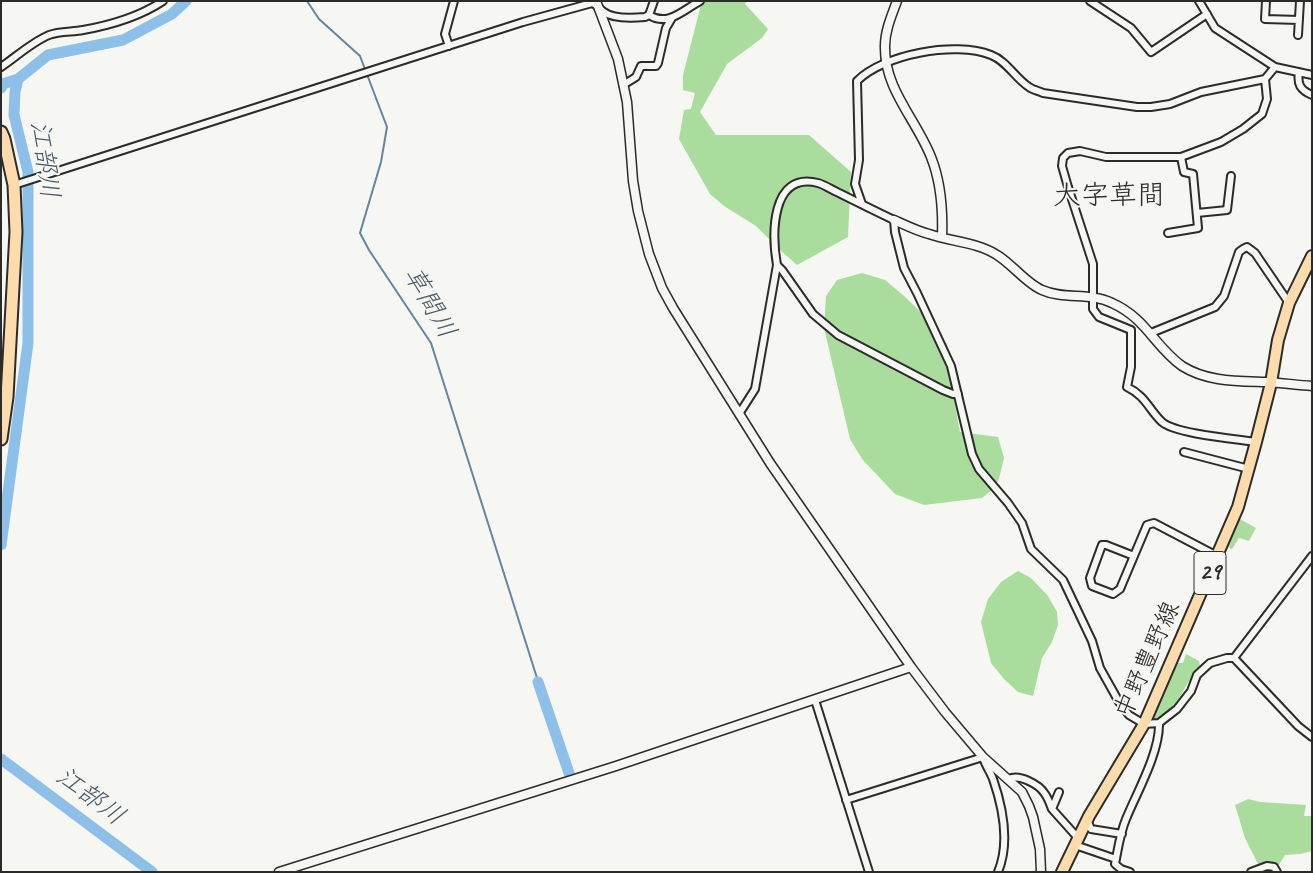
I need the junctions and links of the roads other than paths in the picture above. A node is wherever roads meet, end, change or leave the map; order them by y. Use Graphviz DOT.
graph roads {
  1 [pos="162,1"];
  2 [pos="454,1"];
  3 [pos="654,1"];
  4 [pos="700,1"];
  5 [pos="897,1"];
  6 [pos="1090,1"];
  7 [pos="1199,1"];
  8 [pos="1266,1"];
  9 [pos="1300,1"];
  10 [pos="596,3"];
  11 [pos="1207,14"];
  12 [pos="649,15"];
  13 [pos="672,18"];
  14 [pos="1299,20"];
  15 [pos="1298,35"];
  16 [pos="449,46"];
  17 [pos="886,64"];
  18 [pos="1275,67"];
  19 [pos="1,68"];
  20 [pos="1299,72"];
  21 [pos="1312,75"];
  22 [pos="1265,79"];
  23 [pos="623,85"];
  24 [pos="1312,95"];
  25 [pos="1,132"];
  26 [pos="1181,158"];
  27 [pos="1231,176"];
  28 [pos="14,185"];
  29 [pos="862,204"];
  30 [pos="1198,213"];
  31 [pos="894,220"];
  32 [pos="1168,233"];
  33 [pos="942,237"];
  34 [pos="1312,256"];
  35 [pos="777,265"];
  36 [pos="1093,297"];
  37 [pos="1289,303"];
  38 [pos="1151,333"];
  39 [pos="1270,383"];
  40 [pos="1312,386"];
  41 [pos="958,394"];
  42 [pos="739,414"];
  43 [pos="1,439"];
  44 [pos="1256,442"];
  45 [pos="1184,452"];
  46 [pos="1249,469"];
  47 [pos="1134,556"];
  48 [pos="1217,556"];
  49 [pos="1312,556"];
  50 [pos="1234,658"];
  51 [pos="911,667"];
  52 [pos="815,700"];
  53 [pos="1144,724"];
  54 [pos="1159,724"];
  55 [pos="1312,737"];
  56 [pos="983,757"];
  57 [pos="1009,779"];
  58 [pos="1059,792"];
  59 [pos="846,800"];
  60 [pos="1052,809"];
  61 [pos="1087,820"];
  62 [pos="1122,834"];
  63 [pos="1076,841"];
  64 [pos="1115,861"];
  65 [pos="1122,871"];
  66 [pos="279,872"];
  67 [pos="869,872"];
  68 [pos="998,872"];
  69 [pos="1041,872"];
  70 [pos="1062,872"];
  71 [pos="1114,872"];
  72 [pos="1130,872"];
  73 [pos="1251,872"];
  74 [pos="1277,872"];
  1 -- 19 [label="street"];
  2 -- 16 [label="street"];
  3 -- 12 [label="street"];
  4 -- 13 [label="street"];
  5 -- 17 [label="street"];
  6 -- 11 [label="street"];
  7 -- 11 [label="street"];
  8 -- 14 [label="street"];
  9 -- 14 [label="street"];
  10 -- 12 [label="street"];
  10 -- 16 [label="street"];
  10 -- 23 [label="street"];
  11 -- 18 [label="street"];
  12 -- 13 [label="street"];
  13 -- 23 [label="street"];
  14 -- 15 [label="street"];
  16 -- 28 [label="street"];
  17 -- 22 [label="street"];
  17 -- 29 [label="street"];
  17 -- 33 [label="street"];
  18 -- 20 [label="street"];
  18 -- 22 [label="street"];
  20 -- 21 [label="street"];
  20 -- 24 [label="street"];
  22 -- 26 [label="street"];
  23 -- 42 [label="street"];
  25 -- 28 [label="highway"];
  26 -- 30 [label="street"];
  26 -- 36 [label="street"];
  27 -- 30 [label="street"];
  28 -- 43 [label="highway"];
  29 -- 31 [label="street"];
  29 -- 35 [label="street"];
  30 -- 32 [label="street"];
  31 -- 33 [label="street"];
  31 -- 41 [label="street"];
  33 -- 36 [label="street"];
  34 -- 37 [label="main road, 中野豊野線 / 29"];
  35 -- 41 [label="street"];
  35 -- 42 [label="street"];
  36 -- 38 [label="street"];
  36 -- 44 [label="street"];
  37 -- 38 [label="street"];
  37 -- 39 [label="main road, 中野豊野線 / 29"];
  38 -- 39 [label="street"];
  39 -- 40 [label="street"];
  39 -- 44 [label="main road, 中野豊野線 / 29"];
  41 -- 53 [label="street"];
  42 -- 51 [label="street"];
  44 -- 46 [label="main road, 中野豊野線 / 29"];
  45 -- 46 [label="street"];
  46 -- 48 [label="main road, 中野豊野線 / 29"];
  47 -- 47 [label="street"];
  47 -- 48 [label="street"];
  48 -- 53 [label="main road, 中野豊野線 / 29"];
  49 -- 50 [label="street"];
  50 -- 54 [label="street"];
  50 -- 55 [label="street"];
  51 -- 52 [label="street"];
  51 -- 56 [label="street"];
  52 -- 59 [label="street"];
  52 -- 66 [label="street"];
  53 -- 54 [label="street"];
  53 -- 61 [label="main road, 中野豊野線 / 29"];
  54 -- 62 [label="street"];
  56 -- 57 [label="street"];
  56 -- 59 [label="street"];
  56 -- 68 [label="street"];
  57 -- 60 [label="street"];
  57 -- 69 [label="street"];
  58 -- 60 [label="street"];
  59 -- 67 [label="street"];
  60 -- 63 [label="street"];
  61 -- 62 [label="street"];
  61 -- 63 [label="main road, 中野豊野線 / 29"];
  62 -- 64 [label="street"];
  63 -- 64 [label="street"];
  63 -- 70 [label="main road, 中野豊野線 / 29"];
  64 -- 65 [label="street"];
  64 -- 71 [label="street"];
  65 -- 72 [label="street"];
  73 -- 74 [label="street"];
}
